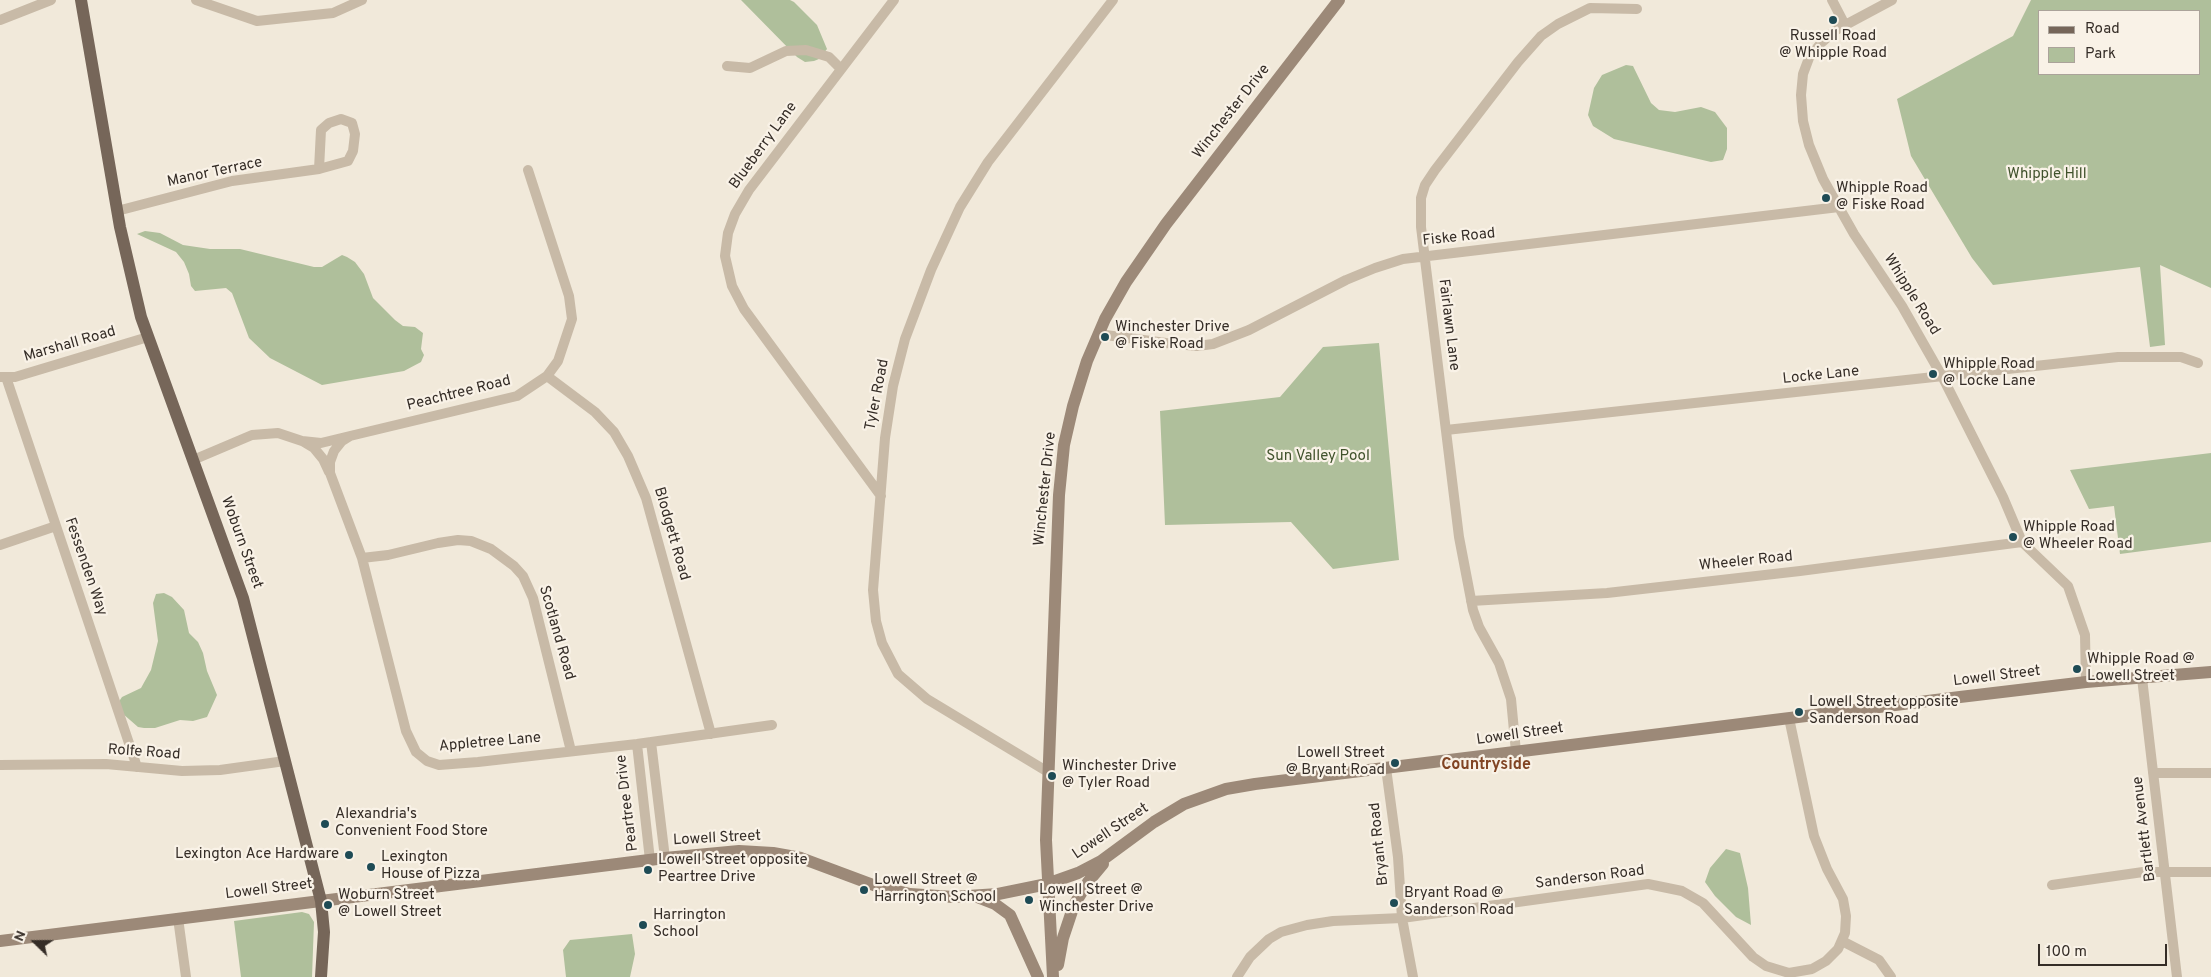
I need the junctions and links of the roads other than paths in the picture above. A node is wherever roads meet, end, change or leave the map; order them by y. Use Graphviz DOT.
graph roads {
  1 [pos="51,0"];
  2 [pos="81,0"];
  3 [pos="196,0"];
  4 [pos="336,0"];
  5 [pos="362,0"];
  6 [pos="894,0"];
  7 [pos="1113,0"];
  8 [pos="1339,0"];
  9 [pos="1832,0"];
  10 [pos="1892,0"];
  11 [pos="1637,9"];
  12 [pos="336,12"];
  13 [pos="0,20"];
  14 [pos="1845,25"];
  15 [pos="726,66"];
  16 [pos="841,69"];
  17 [pos="319,168"];
  18 [pos="528,170"];
  19 [pos="1839,206"];
  20 [pos="117,211"];
  21 [pos="1424,257"];
  22 [pos="1098,334"];
  23 [pos="148,337"];
  24 [pos="2198,362"];
  25 [pos="547,376"];
  26 [pos="3,377"];
  27 [pos="1943,378"];
  28 [pos="1446,430"];
  29 [pos="350,436"];
  30 [pos="302,441"];
  31 [pos="193,460"];
  32 [pos="330,473"];
  33 [pos="881,496"];
  34 [pos="56,526"];
  35 [pos="2022,542"];
  36 [pos="0,545"];
  37 [pos="362,558"];
  38 [pos="1471,601"];
  39 [pos="2211,672"];
  40 [pos="2142,678"];
  41 [pos="2086,682"];
  42 [pos="1789,718"];
  43 [pos="772,724"];
  44 [pos="711,734"];
  45 [pos="651,742"];
  46 [pos="637,744"];
  47 [pos="571,751"];
  48 [pos="1516,752"];
  49 [pos="285,760"];
  50 [pos="0,765"];
  51 [pos="137,767"];
  52 [pos="1386,768"];
  53 [pos="1048,772"];
  54 [pos="2153,773"];
  55 [pos="2211,773"];
  56 [pos="1136,835"];
  57 [pos="664,858"];
  58 [pos="650,860"];
  59 [pos="2165,872"];
  60 [pos="2211,872"];
  61 [pos="1047,884"];
  62 [pos="2052,885"];
  63 [pos="975,896"];
  64 [pos="321,900"];
  65 [pos="178,918"];
  66 [pos="1402,918"];
  67 [pos="0,941"];
  68 [pos="1842,941"];
  69 [pos="186,977"];
  70 [pos="321,977"];
  71 [pos="1038,977"];
  72 [pos="1055,977"];
  73 [pos="1237,977"];
  74 [pos="1413,977"];
  75 [pos="1891,977"];
  76 [pos="2177,977"];
  1 -- 13 [label="street"];
  2 -- 20 [label="main road, Woburn Street"];
  3 -- 12 [label="street"];
  4 -- 12 [label="street"];
  5 -- 12 [label="street"];
  6 -- 16 [label="street, Blueberry Lane"];
  7 -- 33 [label="street, Tyler Road"];
  8 -- 22 [label="main road, Winchester Drive"];
  9 -- 14 [label="street"];
  10 -- 14 [label="street, Whipple Road"];
  11 -- 21 [label="street, Fairlawn Lane"];
  14 -- 19 [label="street, Whipple Road"];
  15 -- 16 [label="street"];
  16 -- 33 [label="street, Blueberry Lane"];
  17 -- 17 [label="street, Manor Terrace"];
  17 -- 20 [label="street, Manor Terrace"];
  18 -- 25 [label="street, Peachtree Road"];
  19 -- 21 [label="street, Fiske Road"];
  19 -- 27 [label="street, Whipple Road"];
  20 -- 23 [label="main road, Woburn Street"];
  21 -- 22 [label="street, Fiske Road"];
  21 -- 28 [label="street, Fairlawn Lane"];
  22 -- 53 [label="main road, Winchester Drive"];
  23 -- 26 [label="street, Marshall Road"];
  23 -- 31 [label="main road, Woburn Street"];
  24 -- 27 [label="street, Locke Lane"];
  25 -- 29 [label="street, Peachtree Road"];
  25 -- 44 [label="street, Blodgett Road"];
  26 -- 34 [label="street, Fessenden Way"];
  27 -- 28 [label="street, Locke Lane"];
  27 -- 35 [label="street, Whipple Road"];
  28 -- 38 [label="street, Fairlawn Lane"];
  29 -- 30 [label="street, Peachtree Road"];
  29 -- 32 [label="street"];
  30 -- 31 [label="street, Peachtree Road"];
  30 -- 32 [label="street, Appletree Lane"];
  31 -- 49 [label="main road, Woburn Street"];
  32 -- 37 [label="street, Appletree Lane"];
  33 -- 53 [label="street, Tyler Road"];
  34 -- 36 [label="street"];
  34 -- 51 [label="street, Fessenden Way"];
  35 -- 38 [label="street, Wheeler Road"];
  35 -- 41 [label="street, Whipple Road"];
  37 -- 47 [label="street, Scotland Road"];
  37 -- 47 [label="street, Appletree Lane"];
  38 -- 48 [label="street, Fairlawn Lane"];
  39 -- 40 [label="main road, Lowell Street"];
  40 -- 41 [label="main road, Lowell Street"];
  40 -- 54 [label="street, Bartlett Avenue"];
  41 -- 42 [label="main road, Lowell Street"];
  42 -- 48 [label="main road, Lowell Street"];
  42 -- 68 [label="street"];
  43 -- 44 [label="street, Appletree Lane"];
  44 -- 45 [label="street, Appletree Lane"];
  45 -- 46 [label="street, Appletree Lane"];
  45 -- 57 [label="street, Peartree Drive"];
  46 -- 47 [label="street, Appletree Lane"];
  46 -- 58 [label="street, Peartree Drive"];
  48 -- 52 [label="main road, Lowell Street"];
  49 -- 51 [label="street, Rolfe Road"];
  49 -- 64 [label="main road, Woburn Street"];
  50 -- 51 [label="street, Rolfe Road"];
  52 -- 56 [label="main road, Lowell Street"];
  52 -- 66 [label="street, Bryant Road"];
  53 -- 61 [label="main road, Winchester Drive"];
  54 -- 55 [label="street"];
  54 -- 59 [label="street, Bartlett Avenue"];
  56 -- 61 [label="main road, Lowell Street"];
  56 -- 72 [label="main road"];
  57 -- 58 [label="main road, Lowell Street"];
  57 -- 63 [label="main road, Lowell Street"];
  58 -- 64 [label="main road, Lowell Street"];
  59 -- 60 [label="street"];
  59 -- 62 [label="street"];
  59 -- 76 [label="street, Bartlett Avenue"];
  61 -- 63 [label="main road, Lowell Street"];
  61 -- 72 [label="main road, Winchester Drive"];
  63 -- 71 [label="main road"];
  64 -- 65 [label="main road, Lowell Street"];
  64 -- 70 [label="main road, Woburn Street"];
  65 -- 67 [label="main road, Lowell Street"];
  65 -- 69 [label="street"];
  66 -- 68 [label="street, Sanderson Road"];
  66 -- 73 [label="street, Sanderson Road"];
  66 -- 74 [label="street, Bryant Road"];
  68 -- 75 [label="street"];
}
